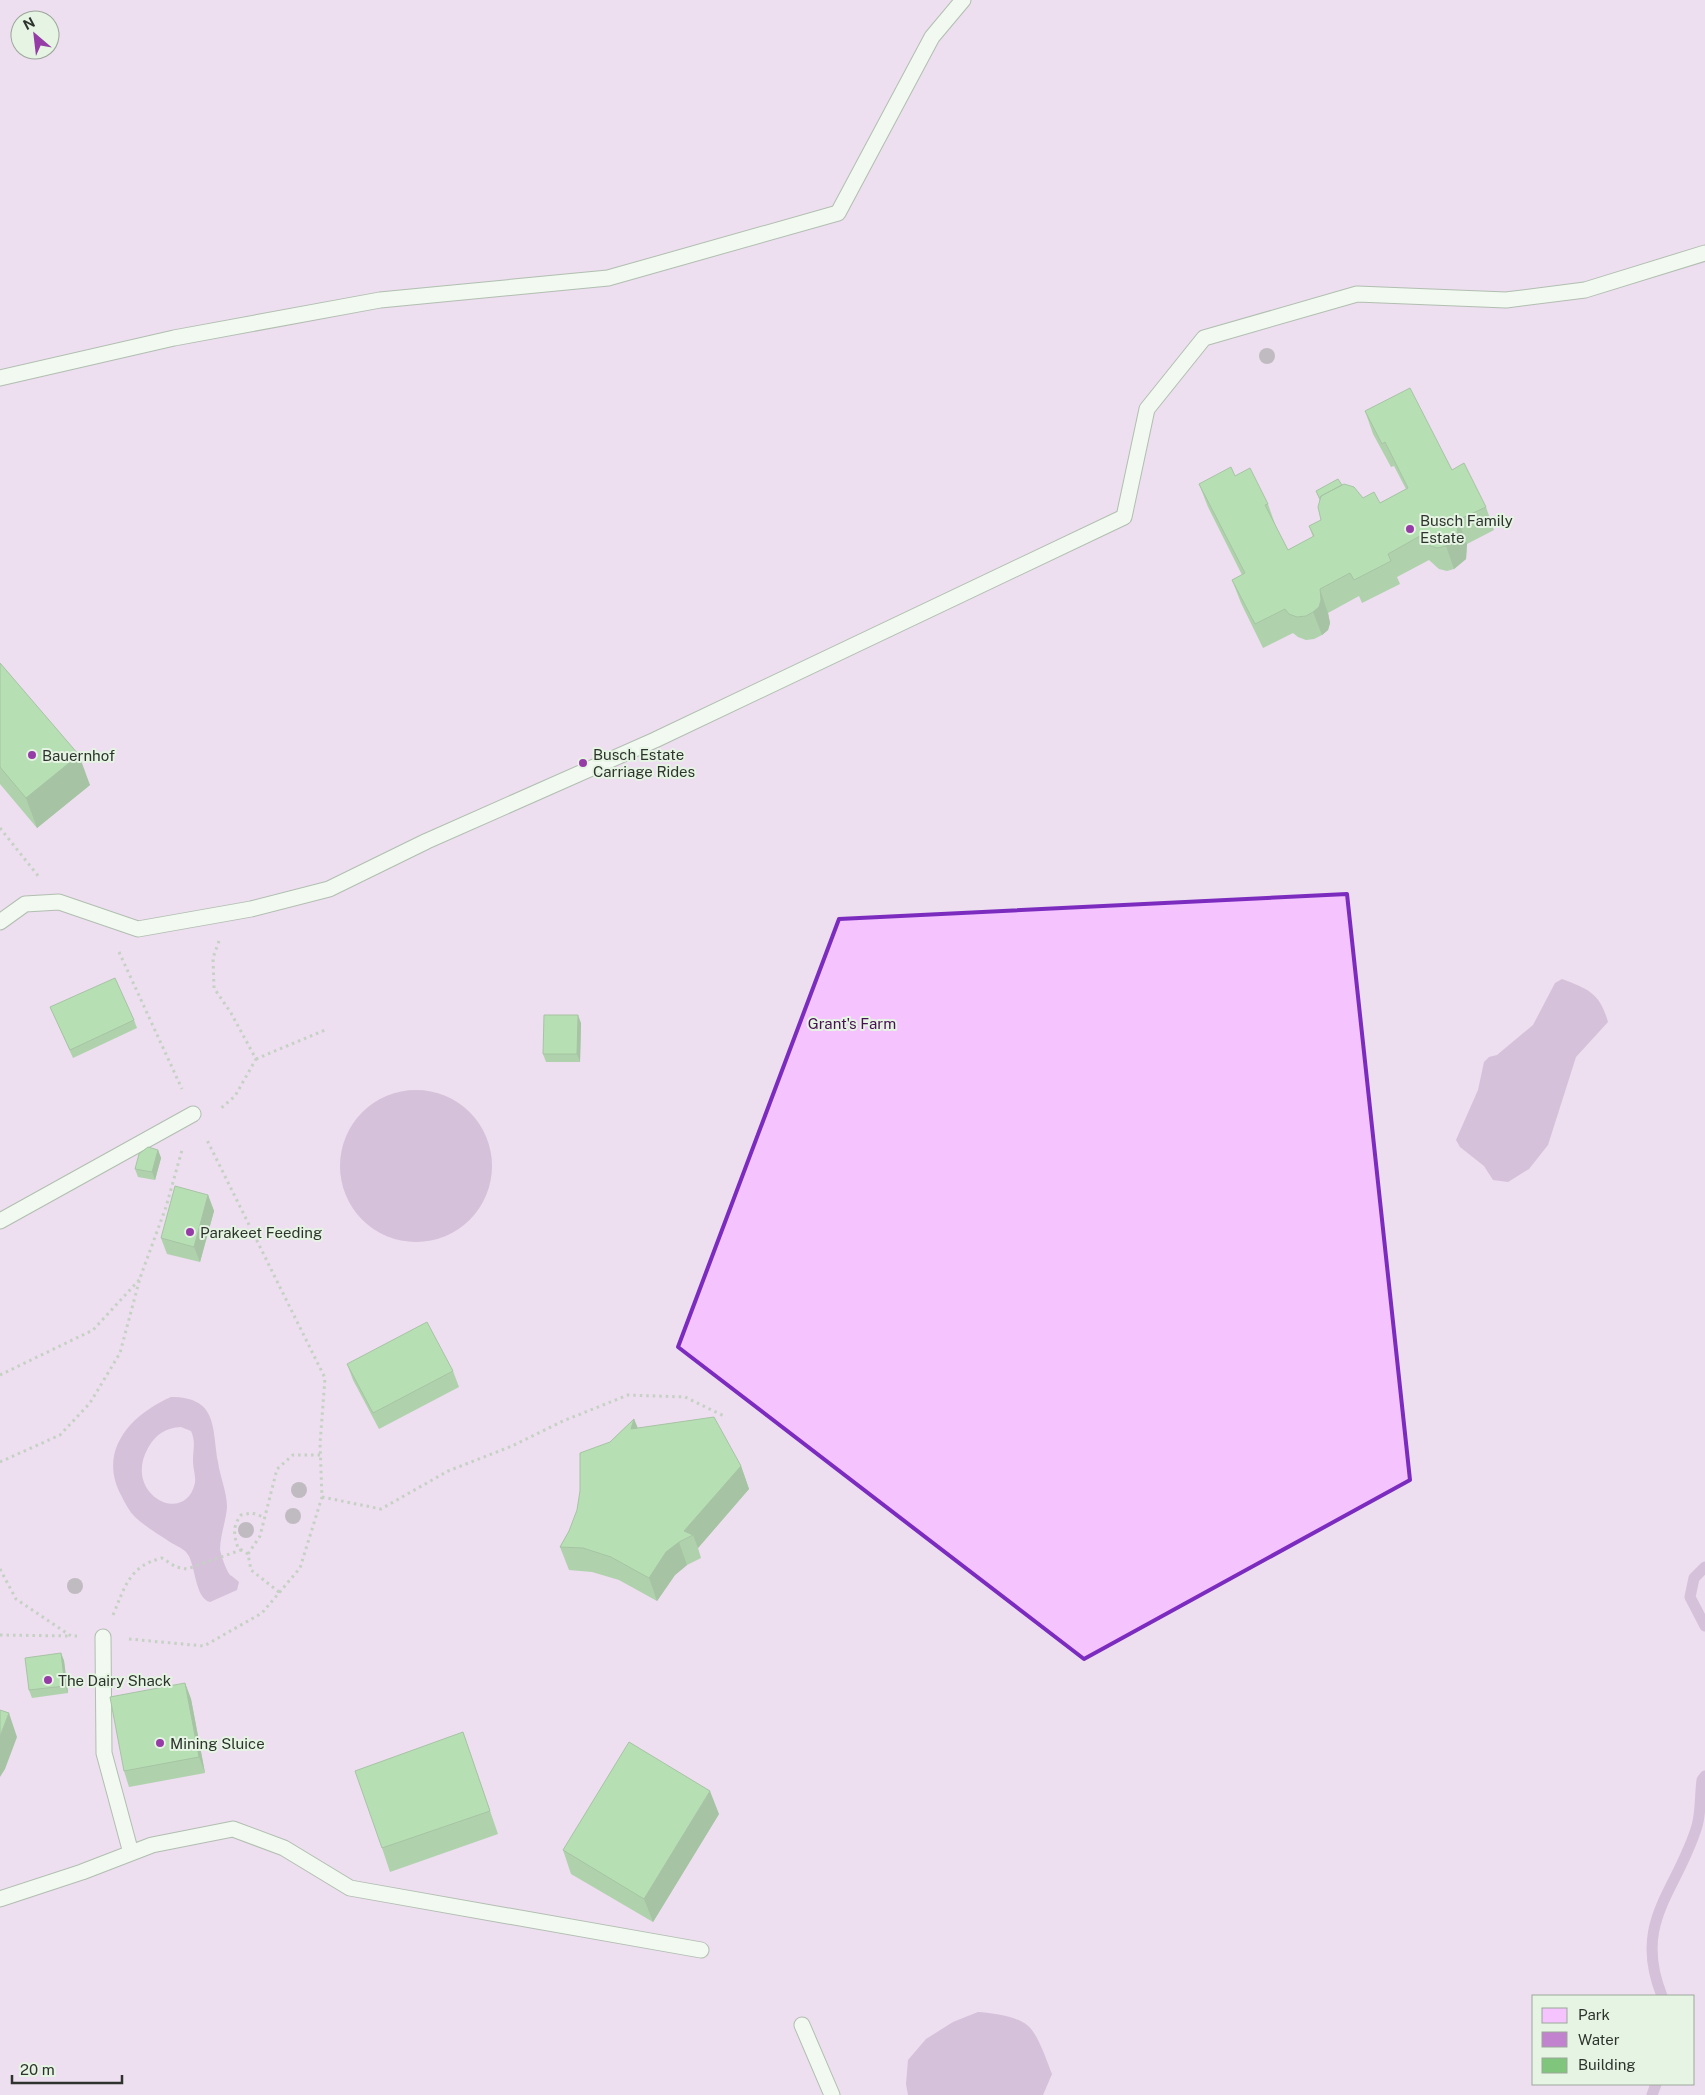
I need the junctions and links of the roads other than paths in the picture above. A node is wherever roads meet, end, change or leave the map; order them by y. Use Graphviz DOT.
graph roads {
  1 [pos="964,0"];
  2 [pos="1705,253"];
  3 [pos="0,378"];
  4 [pos="0,922"];
  5 [pos="197,1120"];
  6 [pos="0,1221"];
  7 [pos="103,1638"];
  8 [pos="130,1853"];
  9 [pos="0,1899"];
  10 [pos="700,1950"];
  11 [pos="802,2025"];
  12 [pos="832,2095"];
  1 -- 3 [label="lane"];
  2 -- 4 [label="lane"];
  5 -- 6 [label="lane"];
  7 -- 8 [label="lane"];
  8 -- 9 [label="lane"];
  8 -- 10 [label="lane"];
  11 -- 12 [label="lane"];
}
